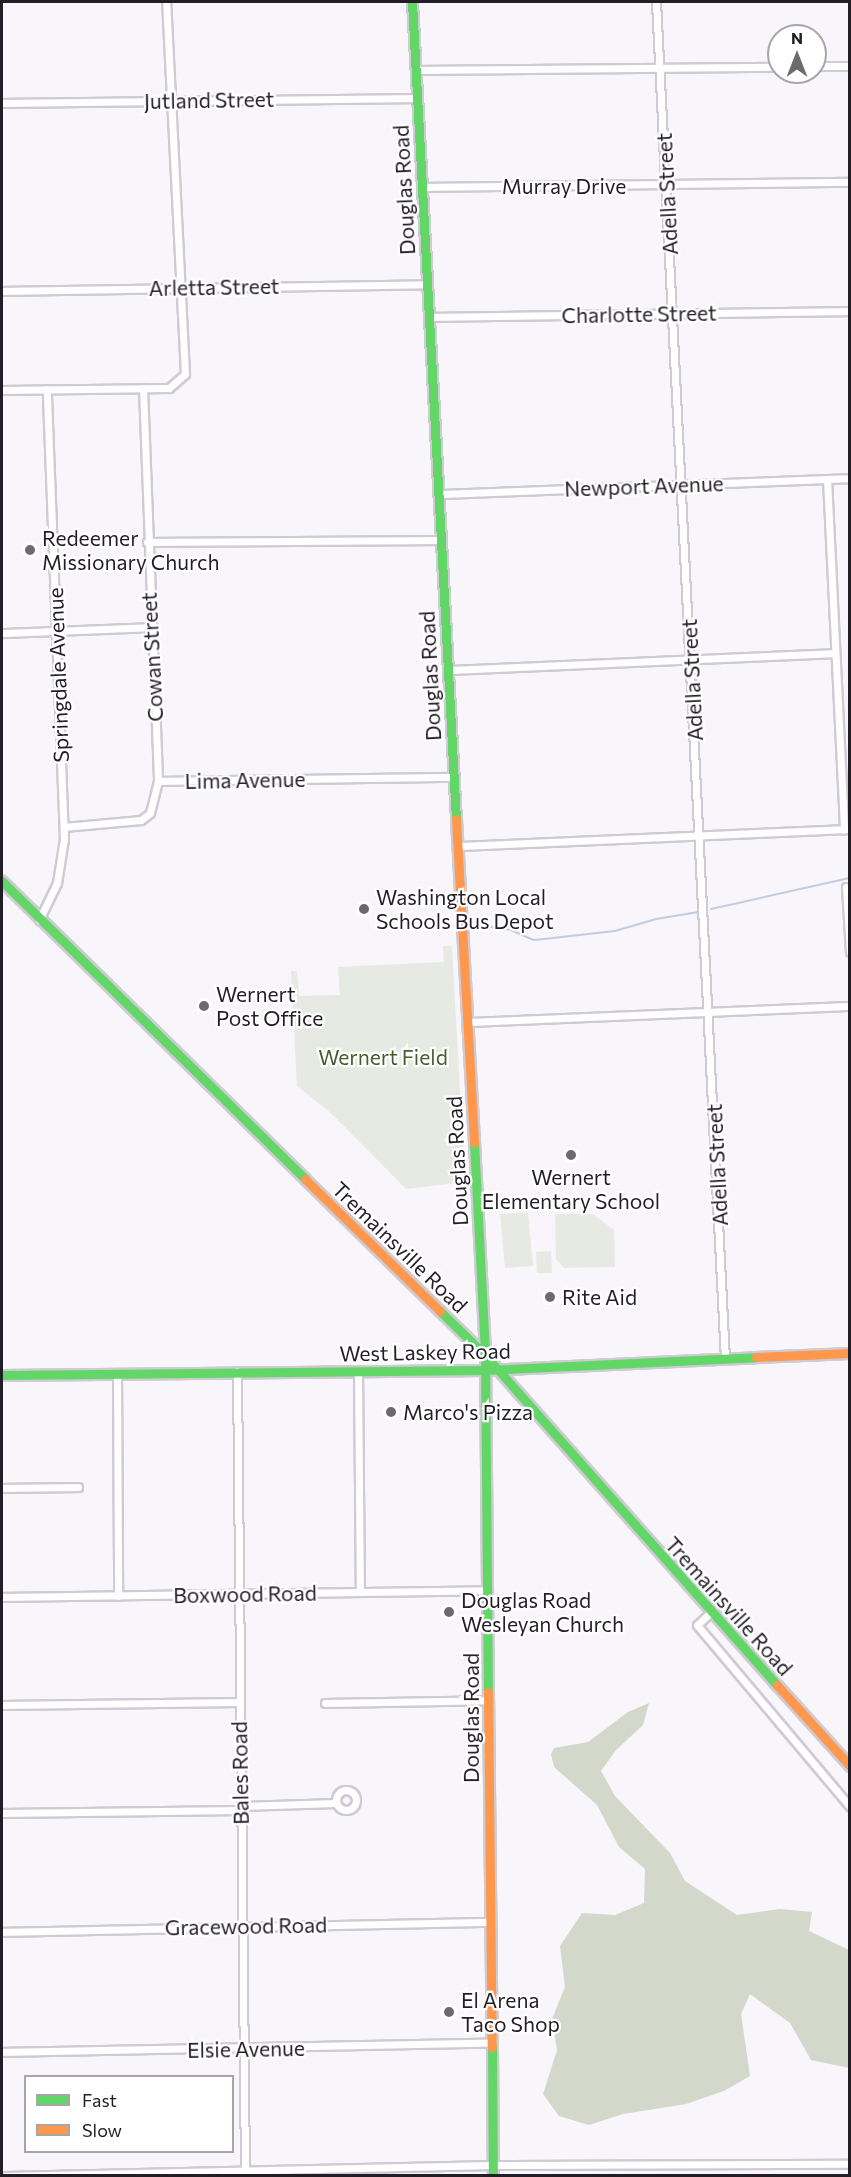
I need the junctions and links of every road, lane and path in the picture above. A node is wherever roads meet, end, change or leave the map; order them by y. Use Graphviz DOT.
graph roads {
  1 [pos="166,2"];
  2 [pos="412,2"];
  3 [pos="656,2"];
  4 [pos="827,66"];
  5 [pos="849,66"];
  6 [pos="767,67"];
  7 [pos="659,68"];
  8 [pos="416,70"];
  9 [pos="417,98"];
  10 [pos="171,101"];
  11 [pos="2,103"];
  12 [pos="849,182"];
  13 [pos="667,185"];
  14 [pos="422,187"];
  15 [pos="427,284"];
  16 [pos="182,288"];
  17 [pos="2,291"];
  18 [pos="849,311"];
  19 [pos="674,314"];
  20 [pos="429,316"];
  21 [pos="143,388"];
  22 [pos="47,389"];
  23 [pos="2,390"];
  24 [pos="849,478"];
  25 [pos="827,479"];
  26 [pos="682,484"];
  27 [pos="438,494"];
  28 [pos="441,540"];
  29 [pos="147,542"];
  30 [pos="151,627"];
  31 [pos="56,630"];
  32 [pos="2,633"];
  33 [pos="834,653"];
  34 [pos="692,660"];
  35 [pos="448,670"];
  36 [pos="454,777"];
  37 [pos="158,781"];
  38 [pos="64,827"];
  39 [pos="847,830"];
  40 [pos="699,834"];
  41 [pos="458,846"];
  42 [pos="2,881"];
  43 [pos="846,887"];
  44 [pos="39,920"];
  45 [pos="849,952"];
  46 [pos="849,1006"];
  47 [pos="708,1010"];
  48 [pos="467,1022"];
  49 [pos="849,1353"];
  50 [pos="485,1355"];
  51 [pos="725,1358"];
  52 [pos="489,1369"];
  53 [pos="237,1371"];
  54 [pos="358,1372"];
  55 [pos="117,1373"];
  56 [pos="2,1375"];
  57 [pos="2,1488"];
  58 [pos="78,1488"];
  59 [pos="488,1590"];
  60 [pos="360,1591"];
  61 [pos="239,1594"];
  62 [pos="118,1596"];
  63 [pos="2,1597"];
  64 [pos="711,1612"];
  65 [pos="489,1700"];
  66 [pos="238,1702"];
  67 [pos="325,1703"];
  68 [pos="2,1705"];
  69 [pos="849,1766"];
  70 [pos="336,1803"];
  71 [pos="849,1807"];
  72 [pos="241,1808"];
  73 [pos="2,1813"];
  74 [pos="490,1922"];
  75 [pos="242,1926"];
  76 [pos="2,1932"];
  77 [pos="491,2043"];
  78 [pos="244,2049"];
  79 [pos="2,2052"];
  80 [pos="849,2164"];
  81 [pos="493,2170"];
  82 [pos="245,2173"];
  83 [pos="5,2175"];
  1 -- 10 [label="street"];
  2 -- 8 [label="street, Douglas Road"];
  3 -- 7 [label="street, Adella Street"];
  4 -- 5 [label="street"];
  6 -- 7 [label="street"];
  7 -- 8 [label="street"];
  7 -- 13 [label="street, Adella Street"];
  8 -- 9 [label="street, Douglas Road"];
  9 -- 10 [label="street, Jutland Street"];
  9 -- 14 [label="street, Douglas Road"];
  10 -- 11 [label="street, Jutland Street"];
  10 -- 16 [label="street"];
  12 -- 13 [label="street, Murray Drive"];
  13 -- 14 [label="street, Murray Drive"];
  13 -- 19 [label="street, Adella Street"];
  14 -- 15 [label="street, Douglas Road"];
  15 -- 16 [label="street, Arletta Street"];
  15 -- 20 [label="street, Douglas Road"];
  16 -- 17 [label="street, Arletta Street"];
  16 -- 21 [label="street"];
  18 -- 19 [label="street, Charlotte Street"];
  19 -- 20 [label="street, Charlotte Street"];
  19 -- 26 [label="street, Adella Street"];
  20 -- 27 [label="street, Douglas Road"];
  21 -- 22 [label="street"];
  21 -- 29 [label="street, Cowan Street"];
  22 -- 23 [label="street"];
  22 -- 31 [label="street, Springdale Avenue"];
  24 -- 25 [label="street, Newport Avenue"];
  25 -- 26 [label="street, Newport Avenue"];
  25 -- 33 [label="street"];
  26 -- 27 [label="street, Newport Avenue"];
  26 -- 34 [label="street, Adella Street"];
  27 -- 28 [label="street, Douglas Road"];
  28 -- 29 [label="street"];
  28 -- 35 [label="street, Douglas Road"];
  29 -- 30 [label="street, Cowan Street"];
  30 -- 31 [label="street"];
  30 -- 37 [label="street, Cowan Street"];
  31 -- 32 [label="street"];
  31 -- 38 [label="street, Springdale Avenue"];
  33 -- 34 [label="street"];
  33 -- 39 [label="street"];
  34 -- 35 [label="street"];
  34 -- 40 [label="street, Adella Street"];
  35 -- 36 [label="street, Douglas Road"];
  36 -- 37 [label="street, Lima Avenue"];
  36 -- 41 [label="street, Douglas Road"];
  37 -- 38 [label="street, Lima Avenue"];
  38 -- 44 [label="street, Springdale Avenue"];
  39 -- 40 [label="street"];
  40 -- 41 [label="street"];
  40 -- 47 [label="street, Adella Street"];
  41 -- 48 [label="street, Douglas Road"];
  42 -- 44 [label="street, Tremainsville Road"];
  43 -- 45 [label="street"];
  44 -- 50 [label="street, Tremainsville Road"];
  46 -- 47 [label="street"];
  47 -- 48 [label="street"];
  47 -- 51 [label="street, Adella Street"];
  48 -- 50 [label="street, Douglas Road"];
  49 -- 51 [label="street, West Laskey Road"];
  50 -- 52 [label="street, Tremainsville Road"];
  51 -- 52 [label="street, West Laskey Road"];
  52 -- 54 [label="street, West Laskey Road"];
  52 -- 59 [label="street, Douglas Road"];
  52 -- 64 [label="street, Tremainsville Road"];
  53 -- 54 [label="street, West Laskey Road"];
  53 -- 55 [label="street, West Laskey Road"];
  53 -- 61 [label="street, Bales Road"];
  54 -- 60 [label="street"];
  55 -- 56 [label="street, West Laskey Road"];
  55 -- 62 [label="street"];
  57 -- 58 [label="street"];
  59 -- 60 [label="street, Boxwood Road"];
  59 -- 65 [label="street, Douglas Road"];
  60 -- 61 [label="street, Boxwood Road"];
  61 -- 62 [label="street, Boxwood Road"];
  61 -- 66 [label="street, Bales Road"];
  62 -- 63 [label="street, Boxwood Road"];
  64 -- 69 [label="street, Tremainsville Road"];
  64 -- 71 [label="street"];
  65 -- 67 [label="street"];
  65 -- 74 [label="street, Douglas Road"];
  66 -- 68 [label="street"];
  66 -- 72 [label="street, Bales Road"];
  70 -- 72 [label="street"];
  72 -- 73 [label="street"];
  72 -- 75 [label="street, Bales Road"];
  74 -- 75 [label="street, Gracewood Road"];
  74 -- 77 [label="street, Douglas Road"];
  75 -- 76 [label="street, Gracewood Road"];
  75 -- 78 [label="street, Bales Road"];
  77 -- 78 [label="street, Elsie Avenue"];
  77 -- 81 [label="street, Douglas Road"];
  78 -- 79 [label="street, Elsie Avenue"];
  78 -- 82 [label="street, Bales Road"];
  80 -- 81 [label="street"];
  81 -- 82 [label="street"];
  82 -- 83 [label="street"];
}
